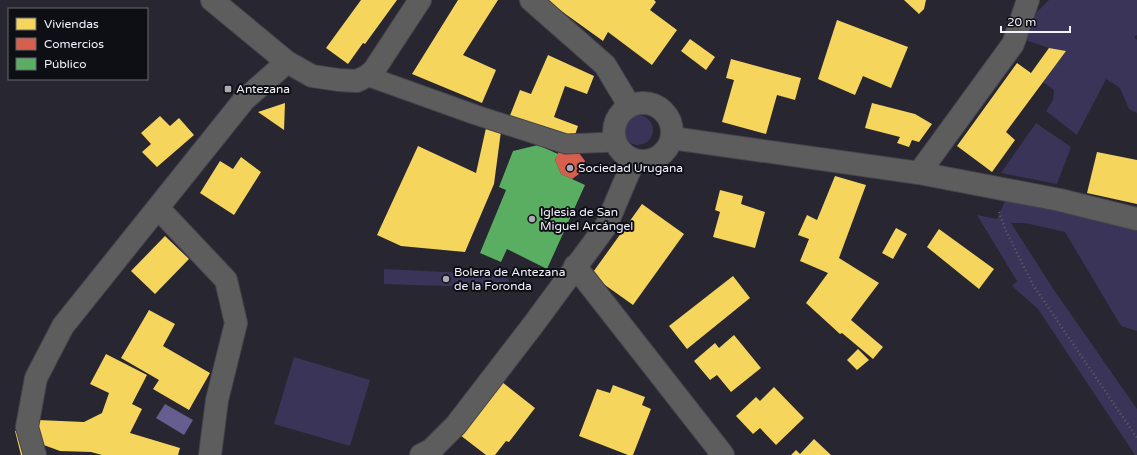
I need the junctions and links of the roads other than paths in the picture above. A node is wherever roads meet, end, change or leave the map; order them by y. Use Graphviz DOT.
graph roads {
  1 [pos="212,0"];
  2 [pos="420,0"];
  3 [pos="531,0"];
  4 [pos="1028,0"];
  5 [pos="287,62"];
  6 [pos="367,76"];
  7 [pos="630,105"];
  8 [pos="672,138"];
  9 [pos="615,142"];
  10 [pos="634,160"];
  11 [pos="919,173"];
  12 [pos="158,208"];
  13 [pos="1137,219"];
  14 [pos="576,266"];
  15 [pos="428,453"];
  16 [pos="35,455"];
  17 [pos="210,455"];
  18 [pos="723,455"];
  1 -- 5 [label="street"];
  2 -- 6 [label="street"];
  3 -- 7 [label="street"];
  4 -- 11 [label="street"];
  5 -- 6 [label="street"];
  5 -- 12 [label="street"];
  6 -- 9 [label="street"];
  7 -- 8 [label="street"];
  7 -- 9 [label="street"];
  8 -- 10 [label="street"];
  8 -- 11 [label="street"];
  9 -- 10 [label="street"];
  10 -- 14 [label="street"];
  11 -- 13 [label="street"];
  12 -- 16 [label="street"];
  12 -- 17 [label="street"];
  14 -- 15 [label="street"];
  14 -- 18 [label="street"];
}
